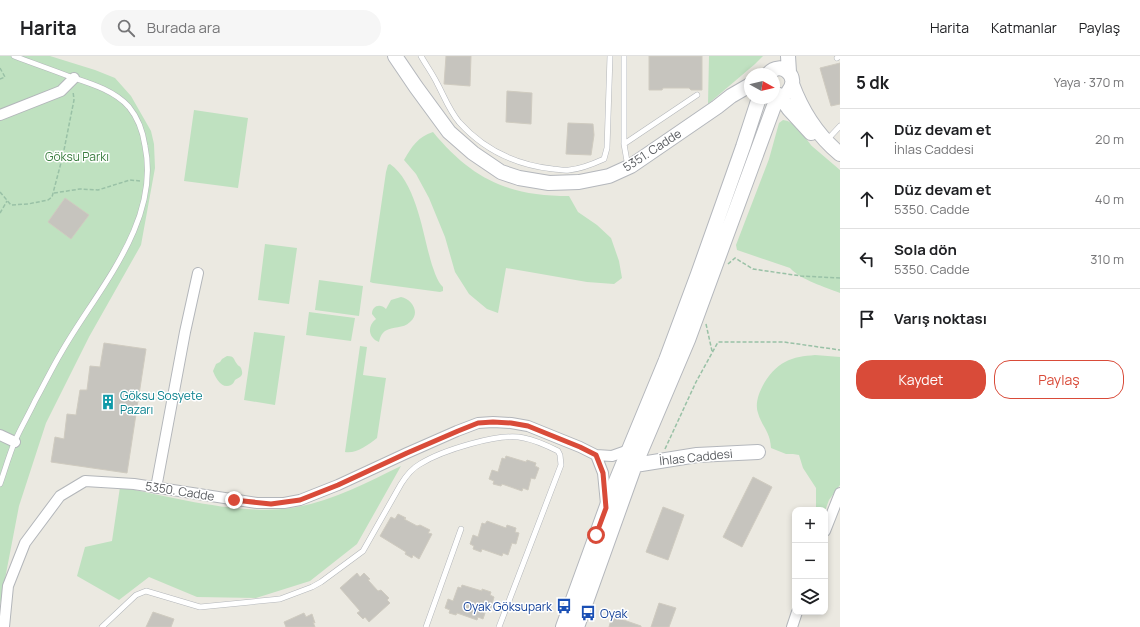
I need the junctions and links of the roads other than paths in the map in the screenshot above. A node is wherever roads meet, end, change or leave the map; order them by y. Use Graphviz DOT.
graph roads {
  1 [pos="14,56"];
  2 [pos="396,56"];
  3 [pos="421,56"];
  4 [pos="610,56"];
  5 [pos="624,56"];
  6 [pos="772,56"];
  7 [pos="788,56"];
  8 [pos="769,68"];
  9 [pos="780,68"];
  10 [pos="790,78"];
  11 [pos="70,82"];
  12 [pos="698,94"];
  13 [pos="780,94"];
  14 [pos="780,99"];
  15 [pos="744,102"];
  16 [pos="751,104"];
  17 [pos="774,104"];
  18 [pos="0,115"];
  19 [pos="769,119"];
  20 [pos="799,121"];
  21 [pos="840,126"];
  22 [pos="825,141"];
  23 [pos="624,144"];
  24 [pos="840,154"];
  25 [pos="628,167"];
  26 [pos="198,273"];
  27 [pos="0,435"];
  28 [pos="15,442"];
  29 [pos="634,448"];
  30 [pos="758,452"];
  31 [pos="596,455"];
  32 [pos="635,465"];
  33 [pos="0,484"];
  34 [pos="156,488"];
  35 [pos="840,493"];
  36 [pos="606,508"];
  37 [pos="828,523"];
  38 [pos="461,529"];
  39 [pos="796,615"];
  40 [pos="4,627"];
  41 [pos="102,627"];
  42 [pos="426,627"];
  43 [pos="499,627"];
  44 [pos="562,627"];
  45 [pos="577,627"];
  46 [pos="792,627"];
  1 -- 11 [label="lane"];
  2 -- 25 [label="main road, 5351. Cadde"];
  3 -- 4 [label="lane"];
  5 -- 23 [label="lane"];
  6 -- 8 [label="main road"];
  7 -- 10 [label="main road"];
  9 -- 10 [label="main road"];
  10 -- 13 [label="main road"];
  10 -- 22 [label="main road"];
  11 -- 18 [label="street"];
  11 -- 28 [label="lane"];
  12 -- 23 [label="lane"];
  14 -- 20 [label="main road"];
  15 -- 25 [label="main road, 5351. Cadde"];
  16 -- 29 [label="main road"];
  17 -- 19 [label="main road"];
  19 -- 20 [label="main road"];
  19 -- 29 [label="main road"];
  20 -- 22 [label="main road"];
  21 -- 22 [label="lane"];
  22 -- 24 [label="main road"];
  23 -- 25 [label="lane"];
  26 -- 34 [label="street"];
  27 -- 28 [label="street"];
  28 -- 33 [label="lane"];
  29 -- 31 [label="street, 5350. Cadde"];
  29 -- 32 [label="main road, İhlas Caddesi"];
  29 -- 36 [label="main road"];
  30 -- 32 [label="main road, İhlas Caddesi"];
  31 -- 34 [label="street, 5350. Cadde"];
  31 -- 36 [label="street"];
  32 -- 45 [label="main road, İhlas Caddesi"];
  34 -- 40 [label="street, 5350. Cadde"];
  35 -- 37 [label="street"];
  36 -- 44 [label="main road"];
  38 -- 42 [label="lane"];
  39 -- 46 [label="street"];
  41 -- 43 [label="lane"];
}
